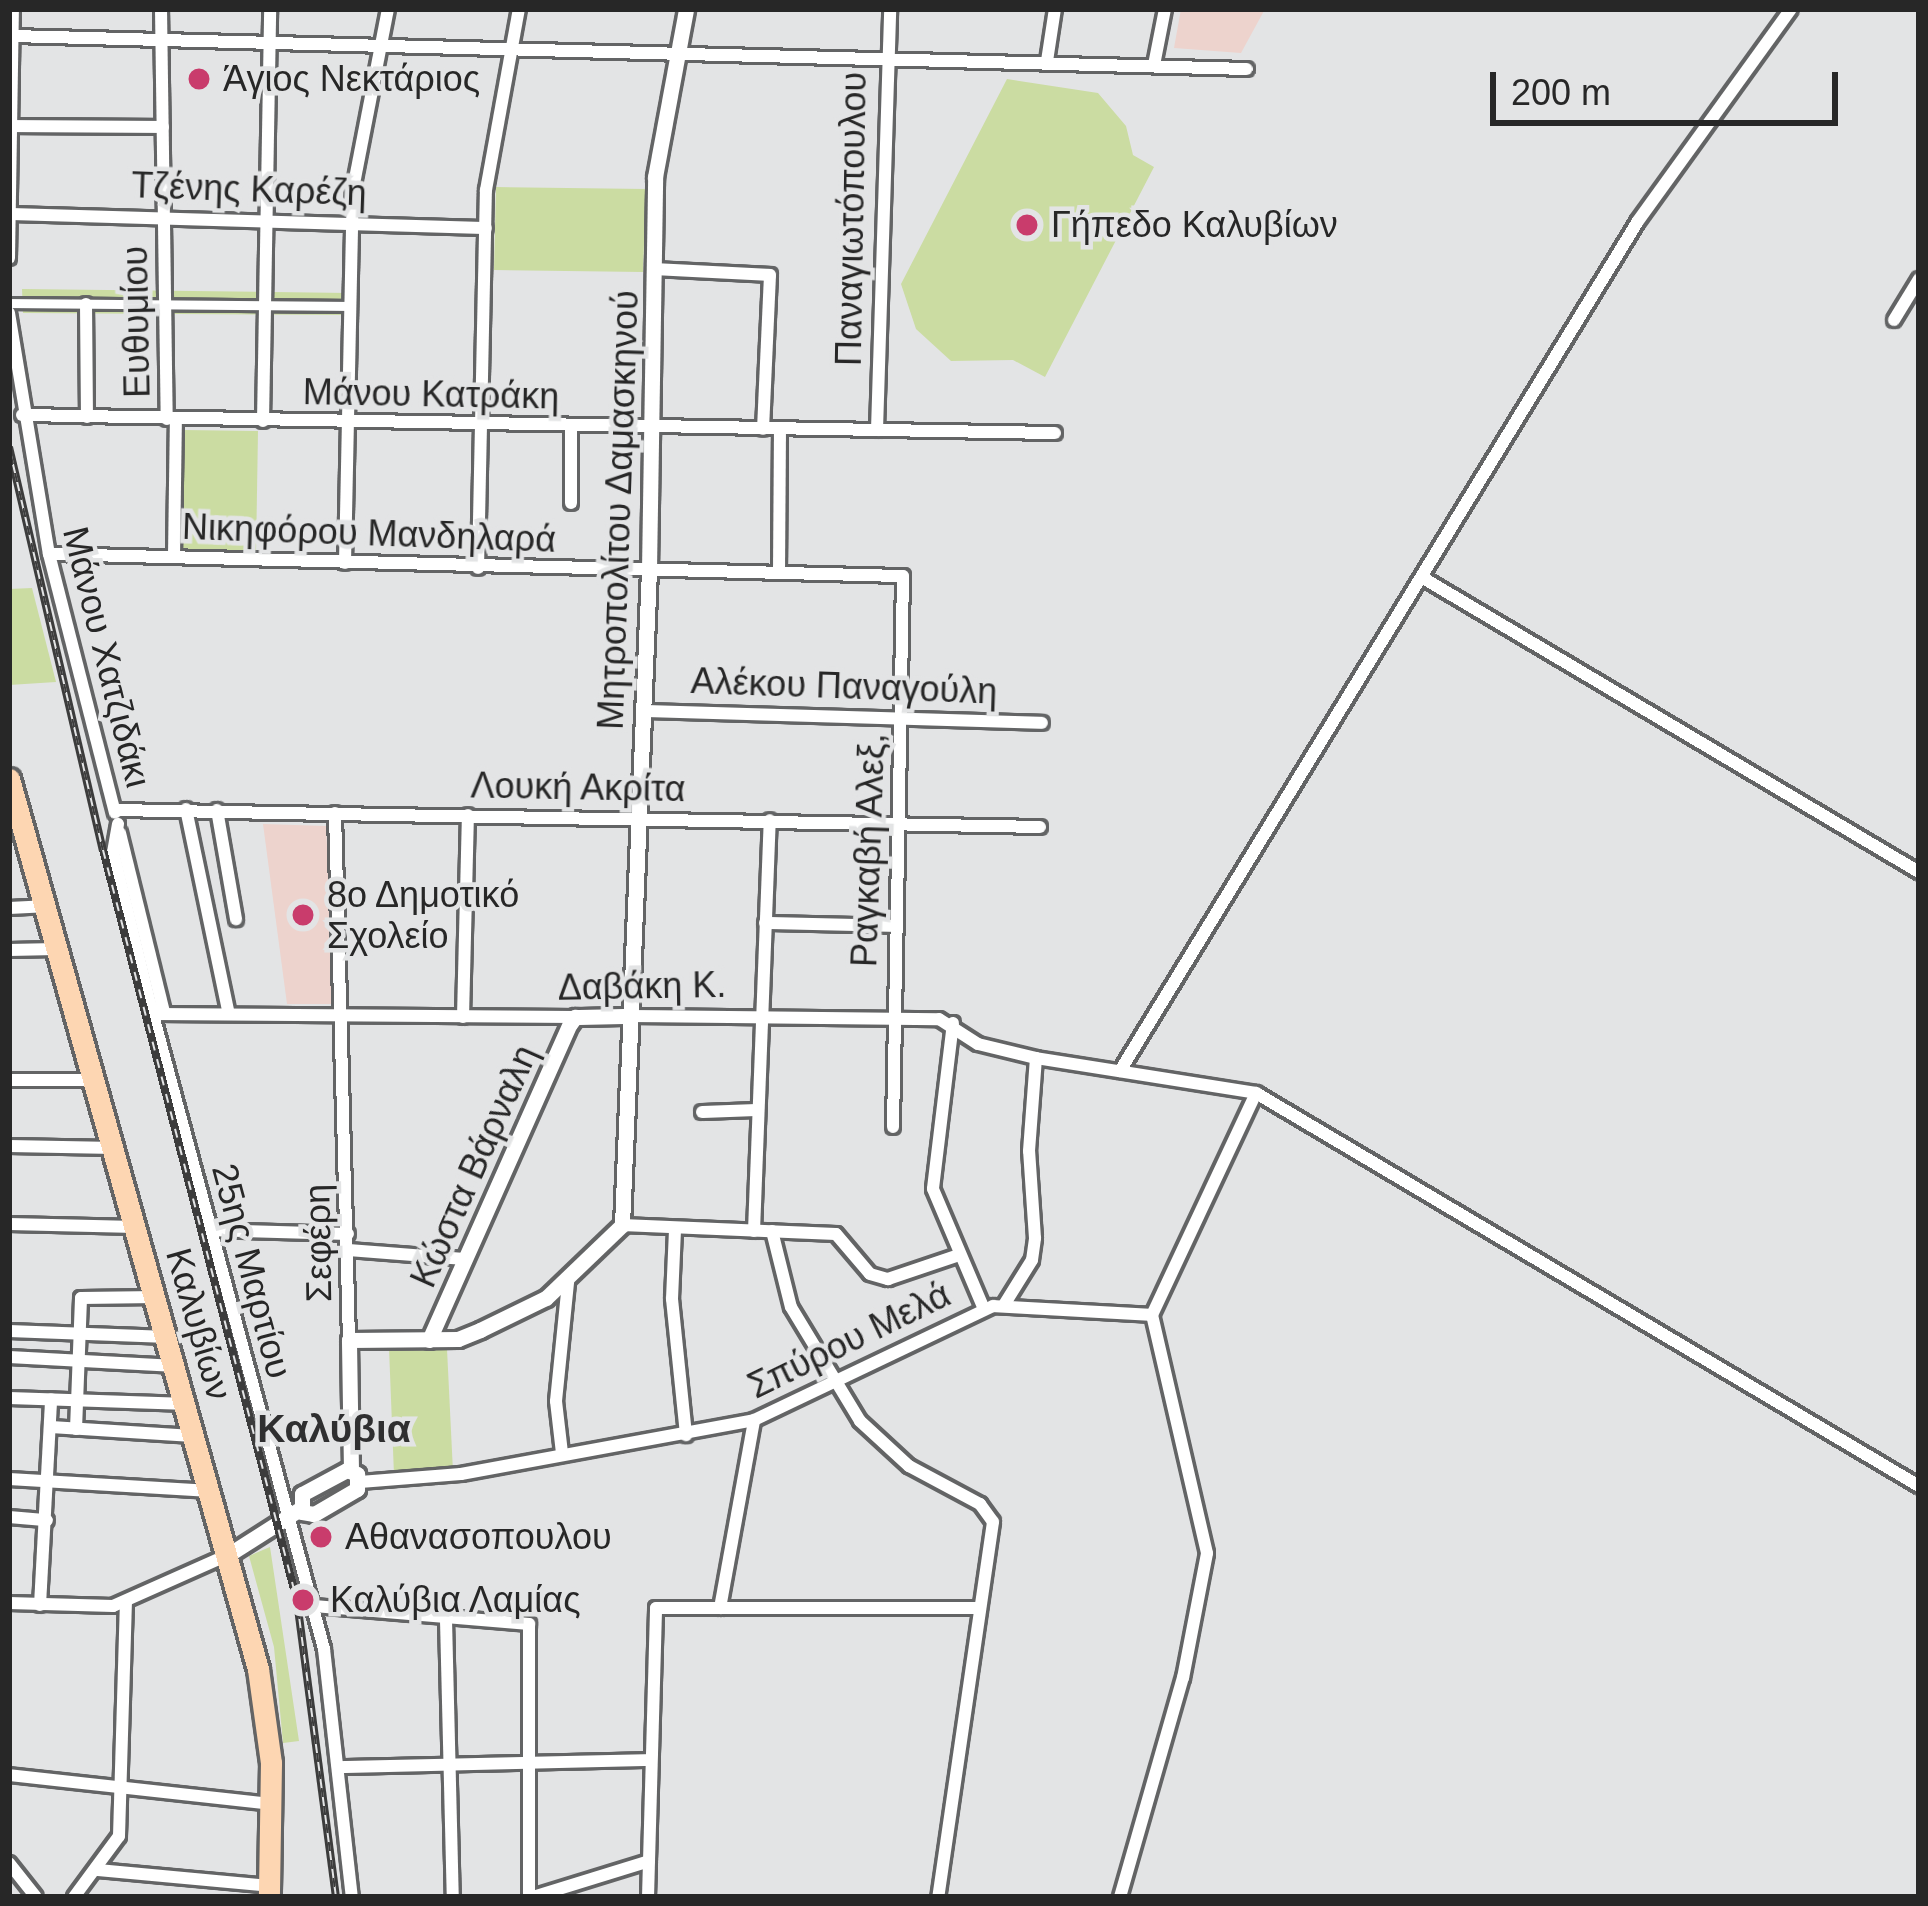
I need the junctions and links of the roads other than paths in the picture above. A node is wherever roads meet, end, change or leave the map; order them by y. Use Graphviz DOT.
graph roads {
  1 [pos="13,9"];
  2 [pos="161,9"];
  3 [pos="270,9"];
  4 [pos="388,9"];
  5 [pos="519,9"];
  6 [pos="686,9"];
  7 [pos="890,9"];
  8 [pos="1055,9"];
  9 [pos="1166,9"];
  10 [pos="1791,9"];
  11 [pos="12,36"];
  12 [pos="161,40"];
  13 [pos="269,43"];
  14 [pos="381,45"];
  15 [pos="511,47"];
  16 [pos="677,52"];
  17 [pos="884,55"];
  18 [pos="1047,61"];
  19 [pos="1154,65"];
  20 [pos="1247,69"];
  21 [pos="10,125"];
  22 [pos="163,127"];
  23 [pos="9,214"];
  24 [pos="164,216"];
  25 [pos="266,217"];
  26 [pos="352,220"];
  27 [pos="486,228"];
  28 [pos="9,258"];
  29 [pos="655,269"];
  30 [pos="1919,279"];
  31 [pos="9,303"];
  32 [pos="86,304"];
  33 [pos="166,304"];
  34 [pos="265,304"];
  35 [pos="350,306"];
  36 [pos="9,313"];
  37 [pos="1894,320"];
  38 [pos="22,415"];
  39 [pos="87,417"];
  40 [pos="171,419"];
  41 [pos="263,421"];
  42 [pos="346,423"];
  43 [pos="482,426"];
  44 [pos="571,427"];
  45 [pos="652,428"];
  46 [pos="764,429"];
  47 [pos="780,429"];
  48 [pos="877,430"];
  49 [pos="1055,433"];
  50 [pos="571,503"];
  51 [pos="49,554"];
  52 [pos="174,556"];
  53 [pos="345,563"];
  54 [pos="478,568"];
  55 [pos="649,570"];
  56 [pos="779,572"];
  57 [pos="903,576"];
  58 [pos="1423,578"];
  59 [pos="644,710"];
  60 [pos="903,717"];
  61 [pos="1042,723"];
  62 [pos="9,778"];
  63 [pos="186,809"];
  64 [pos="217,810"];
  65 [pos="335,812"];
  66 [pos="468,815"];
  67 [pos="14,816"];
  68 [pos="634,817"];
  69 [pos="117,818"];
  70 [pos="770,820"];
  71 [pos="898,820"];
  72 [pos="1040,826"];
  73 [pos="1919,872"];
  74 [pos="44,906"];
  75 [pos="9,908"];
  76 [pos="236,919"];
  77 [pos="765,923"];
  78 [pos="893,926"];
  79 [pos="56,949"];
  80 [pos="9,950"];
  81 [pos="159,1013"];
  82 [pos="229,1014"];
  83 [pos="760,1015"];
  84 [pos="892,1015"];
  85 [pos="345,1016"];
  86 [pos="627,1016"];
  87 [pos="464,1017"];
  88 [pos="575,1017"];
  89 [pos="953,1023"];
  90 [pos="1036,1058"];
  91 [pos="1120,1070"];
  92 [pos="9,1080"];
  93 [pos="94,1080"];
  94 [pos="1256,1094"];
  95 [pos="757,1110"];
  96 [pos="702,1112"];
  97 [pos="892,1127"];
  98 [pos="9,1146"];
  99 [pos="115,1148"];
  100 [pos="9,1224"];
  101 [pos="622,1225"];
  102 [pos="137,1227"];
  103 [pos="207,1230"];
  104 [pos="675,1230"];
  105 [pos="754,1231"];
  106 [pos="772,1232"];
  107 [pos="348,1234"];
  108 [pos="348,1250"];
  109 [pos="959,1255"];
  110 [pos="465,1259"];
  111 [pos="568,1282"];
  112 [pos="157,1297"];
  113 [pos="1004,1305"];
  114 [pos="984,1309"];
  115 [pos="1153,1315"];
  116 [pos="9,1330"];
  117 [pos="80,1334"];
  118 [pos="168,1336"];
  119 [pos="349,1340"];
  120 [pos="429,1340"];
  121 [pos="9,1357"];
  122 [pos="80,1360"];
  123 [pos="177,1366"];
  124 [pos="834,1382"];
  125 [pos="9,1398"];
  126 [pos="51,1399"];
  127 [pos="78,1400"];
  128 [pos="189,1404"];
  129 [pos="754,1420"];
  130 [pos="51,1427"];
  131 [pos="76,1430"];
  132 [pos="686,1435"];
  133 [pos="198,1436"];
  134 [pos="562,1453"];
  135 [pos="355,1476"];
  136 [pos="9,1479"];
  137 [pos="49,1481"];
  138 [pos="1919,1486"];
  139 [pos="214,1492"];
  140 [pos="295,1512"];
  141 [pos="9,1517"];
  142 [pos="47,1520"];
  143 [pos="231,1553"];
  144 [pos="126,1602"];
  145 [pos="9,1604"];
  146 [pos="40,1605"];
  147 [pos="314,1606"];
  148 [pos="721,1608"];
  149 [pos="979,1608"];
  150 [pos="446,1620"];
  151 [pos="531,1760"];
  152 [pos="650,1760"];
  153 [pos="449,1762"];
  154 [pos="341,1767"];
  155 [pos="9,1775"];
  156 [pos="120,1788"];
  157 [pos="271,1804"];
  158 [pos="649,1862"];
  159 [pos="9,1863"];
  160 [pos="98,1870"];
  161 [pos="269,1892"];
  162 [pos="36,1897"];
  163 [pos="74,1897"];
  164 [pos="352,1897"];
  165 [pos="453,1897"];
  166 [pos="531,1897"];
  167 [pos="648,1897"];
  168 [pos="938,1897"];
  169 [pos="1120,1897"];
  1 -- 11 [label="street"];
  2 -- 12 [label="street, Ευθυμίου"];
  3 -- 13 [label="street"];
  4 -- 14 [label="street"];
  5 -- 15 [label="street"];
  6 -- 16 [label="street, Μητροπολίτου Δαμασκηνού"];
  7 -- 17 [label="street, Παναγιωτόπουλου"];
  8 -- 18 [label="street"];
  9 -- 19 [label="street"];
  10 -- 58 [label="street"];
  11 -- 12 [label="street"];
  11 -- 21 [label="street"];
  12 -- 13 [label="street"];
  12 -- 22 [label="street, Ευθυμίου"];
  13 -- 14 [label="street"];
  13 -- 25 [label="street"];
  14 -- 15 [label="street"];
  14 -- 26 [label="street"];
  15 -- 16 [label="street"];
  15 -- 27 [label="street"];
  16 -- 17 [label="street"];
  16 -- 29 [label="street, Μητροπολίτου Δαμασκηνού"];
  17 -- 18 [label="street"];
  17 -- 48 [label="street, Παναγιωτόπουλου"];
  18 -- 19 [label="street"];
  19 -- 20 [label="street"];
  21 -- 22 [label="street"];
  21 -- 23 [label="street"];
  22 -- 24 [label="street, Ευθυμίου"];
  23 -- 24 [label="street, Τζένης Καρέζη"];
  23 -- 28 [label="street"];
  24 -- 25 [label="street, Τζένης Καρέζη"];
  24 -- 33 [label="street, Ευθυμίου"];
  25 -- 26 [label="street, Τζένης Καρέζη"];
  25 -- 34 [label="street"];
  26 -- 27 [label="street, Τζένης Καρέζη"];
  26 -- 35 [label="street"];
  27 -- 43 [label="street"];
  29 -- 45 [label="street, Μητροπολίτου Δαμασκηνού"];
  29 -- 46 [label="street"];
  30 -- 37 [label="street"];
  31 -- 32 [label="street"];
  32 -- 33 [label="street"];
  32 -- 39 [label="street"];
  33 -- 34 [label="street"];
  33 -- 40 [label="street, Ευθυμίου"];
  34 -- 35 [label="street"];
  34 -- 41 [label="street"];
  35 -- 42 [label="street"];
  36 -- 38 [label="street, Μάνου Χατζιδάκι"];
  38 -- 39 [label="street, Μάνου Κατράκη"];
  38 -- 51 [label="street, Μάνου Χατζιδάκι"];
  39 -- 40 [label="street, Μάνου Κατράκη"];
  40 -- 41 [label="street, Μάνου Κατράκη"];
  40 -- 52 [label="street, Ευθυμίου"];
  41 -- 42 [label="street, Μάνου Κατράκη"];
  42 -- 43 [label="street, Μάνου Κατράκη"];
  42 -- 53 [label="street"];
  43 -- 44 [label="street, Μάνου Κατράκη"];
  43 -- 54 [label="street"];
  44 -- 45 [label="street, Μάνου Κατράκη"];
  44 -- 50 [label="street"];
  45 -- 46 [label="street, Μάνου Κατράκη"];
  45 -- 55 [label="street, Μητροπολίτου Δαμασκηνού"];
  46 -- 47 [label="street, Μάνου Κατράκη"];
  47 -- 48 [label="street, Μάνου Κατράκη"];
  47 -- 56 [label="street"];
  48 -- 49 [label="street, Μάνου Κατράκη"];
  51 -- 52 [label="street, Νικηφόρου Μανδηλαρά"];
  51 -- 69 [label="street, Μάνου Χατζιδάκι"];
  52 -- 53 [label="street, Νικηφόρου Μανδηλαρά"];
  53 -- 54 [label="street, Νικηφόρου Μανδηλαρά"];
  54 -- 55 [label="street, Νικηφόρου Μανδηλαρά"];
  55 -- 56 [label="street, Νικηφόρου Μανδηλαρά"];
  55 -- 59 [label="street, Μητροπολίτου Δαμασκηνού"];
  56 -- 57 [label="street, Νικηφόρου Μανδηλαρά"];
  57 -- 60 [label="street, Ραγκαβή Αλεξ,"];
  58 -- 73 [label="street"];
  58 -- 91 [label="street"];
  59 -- 60 [label="street, Αλέκου Παναγούλη"];
  59 -- 68 [label="street, Μητροπολίτου Δαμασκηνού"];
  60 -- 61 [label="street, Αλέκου Παναγούλη"];
  60 -- 71 [label="street, Ραγκαβή Αλεξ,"];
  62 -- 67 [label="main road, Καλυβίων"];
  63 -- 64 [label="street, Λουκή Ακρίτα"];
  63 -- 69 [label="street, Λουκή Ακρίτα"];
  63 -- 82 [label="street"];
  64 -- 65 [label="street, Λουκή Ακρίτα"];
  64 -- 76 [label="street"];
  65 -- 66 [label="street, Λουκή Ακρίτα"];
  65 -- 85 [label="street, Σεφέρη"];
  66 -- 68 [label="street, Λουκή Ακρίτα"];
  66 -- 87 [label="street"];
  67 -- 74 [label="main road, Καλυβίων"];
  68 -- 70 [label="street, Λουκή Ακρίτα"];
  68 -- 86 [label="street, Μητροπολίτου Δαμασκηνού"];
  69 -- 81 [label="street, Μάνου Χατζιδάκι"];
  70 -- 71 [label="street, Λουκή Ακρίτα"];
  70 -- 77 [label="street"];
  71 -- 72 [label="street, Λουκή Ακρίτα"];
  71 -- 78 [label="street, Ραγκαβή Αλεξ,"];
  74 -- 75 [label="street"];
  74 -- 79 [label="main road, Καλυβίων"];
  77 -- 78 [label="street"];
  77 -- 83 [label="street"];
  78 -- 84 [label="street, Ραγκαβή Αλεξ,"];
  79 -- 80 [label="street"];
  79 -- 93 [label="main road, Καλυβίων"];
  81 -- 82 [label="street, Δαβάκη Κ."];
  81 -- 103 [label="street, 25ης Μαρτίου"];
  82 -- 85 [label="street, Δαβάκη Κ."];
  83 -- 84 [label="street, Δαβάκη Κ."];
  83 -- 86 [label="street, Δαβάκη Κ."];
  83 -- 95 [label="street"];
  84 -- 89 [label="street, Δαβάκη Κ."];
  84 -- 97 [label="street, Ραγκαβή Αλεξ,"];
  85 -- 87 [label="street, Δαβάκη Κ."];
  85 -- 107 [label="street, Σεφέρη"];
  86 -- 88 [label="street, Δαβάκη Κ."];
  86 -- 101 [label="street, Μητροπολίτου Δαμασκηνού"];
  87 -- 88 [label="street, Δαβάκη Κ."];
  88 -- 110 [label="street, Κώστα Βάρναλη"];
  89 -- 90 [label="street, Δαβάκη Κ."];
  89 -- 109 [label="street"];
  90 -- 91 [label="street, Δαβάκη Κ."];
  90 -- 113 [label="street"];
  91 -- 94 [label="street, Δαβάκη Κ."];
  92 -- 93 [label="street"];
  93 -- 99 [label="main road, Καλυβίων"];
  94 -- 115 [label="street"];
  94 -- 138 [label="street"];
  95 -- 96 [label="street"];
  95 -- 105 [label="street"];
  98 -- 99 [label="street"];
  99 -- 102 [label="main road, Καλυβίων"];
  100 -- 102 [label="street"];
  101 -- 104 [label="street"];
  101 -- 111 [label="street"];
  102 -- 112 [label="main road, Καλυβίων"];
  103 -- 107 [label="street"];
  103 -- 140 [label="street, 25ης Μαρτίου"];
  104 -- 105 [label="street"];
  104 -- 132 [label="street"];
  105 -- 106 [label="street"];
  106 -- 109 [label="street"];
  106 -- 124 [label="street"];
  107 -- 108 [label="street, Σεφέρη"];
  108 -- 110 [label="street"];
  108 -- 119 [label="street, Σεφέρη"];
  109 -- 114 [label="street"];
  110 -- 120 [label="street, Κώστα Βάρναλη"];
  111 -- 120 [label="street"];
  111 -- 134 [label="street"];
  112 -- 117 [label="street"];
  112 -- 118 [label="main road, Καλυβίων"];
  113 -- 114 [label="street, Σπύρου Μελά"];
  113 -- 115 [label="street, Σπύρου Μελά"];
  114 -- 124 [label="street, Σπύρου Μελά"];
  115 -- 169 [label="street"];
  116 -- 117 [label="street"];
  117 -- 118 [label="street"];
  117 -- 122 [label="street"];
  118 -- 123 [label="main road, Καλυβίων"];
  119 -- 120 [label="street"];
  119 -- 135 [label="street, Σεφέρη"];
  121 -- 122 [label="street"];
  122 -- 123 [label="street"];
  122 -- 127 [label="street"];
  123 -- 128 [label="main road, Καλυβίων"];
  124 -- 129 [label="street, Σπύρου Μελά"];
  124 -- 149 [label="street"];
  125 -- 126 [label="street"];
  126 -- 127 [label="street"];
  126 -- 130 [label="street"];
  127 -- 128 [label="street"];
  127 -- 131 [label="street"];
  128 -- 133 [label="main road, Καλυβίων"];
  129 -- 132 [label="street, Σπύρου Μελά"];
  129 -- 148 [label="street"];
  130 -- 131 [label="street"];
  130 -- 137 [label="street"];
  131 -- 133 [label="street"];
  132 -- 134 [label="street, Σπύρου Μελά"];
  133 -- 139 [label="main road, Καλυβίων"];
  134 -- 135 [label="street, Σπύρου Μελά"];
  135 -- 140 [label="street"];
  135 -- 140 [label="street"];
  136 -- 137 [label="street"];
  137 -- 139 [label="street"];
  137 -- 142 [label="street"];
  139 -- 143 [label="main road, Καλυβίων"];
  140 -- 143 [label="street"];
  140 -- 147 [label="street, 25ης Μαρτίου"];
  141 -- 142 [label="street"];
  142 -- 146 [label="street"];
  143 -- 144 [label="street"];
  143 -- 157 [label="main road, Καλυβίων"];
  144 -- 146 [label="street"];
  144 -- 156 [label="street"];
  145 -- 146 [label="street"];
  147 -- 150 [label="street"];
  147 -- 154 [label="street, 25ης Μαρτίου"];
  148 -- 149 [label="street"];
  148 -- 152 [label="street"];
  149 -- 168 [label="street"];
  150 -- 151 [label="street"];
  150 -- 153 [label="street"];
  151 -- 152 [label="street"];
  151 -- 153 [label="street"];
  151 -- 166 [label="street"];
  152 -- 158 [label="street"];
  153 -- 154 [label="street"];
  153 -- 165 [label="street"];
  154 -- 164 [label="street, 25ης Μαρτίου"];
  155 -- 156 [label="street"];
  156 -- 157 [label="street"];
  156 -- 160 [label="street"];
  157 -- 161 [label="main road, Καλυβίων"];
  158 -- 166 [label="street"];
  158 -- 167 [label="street"];
  159 -- 162 [label="street"];
  160 -- 161 [label="street"];
  160 -- 163 [label="street"];
}
